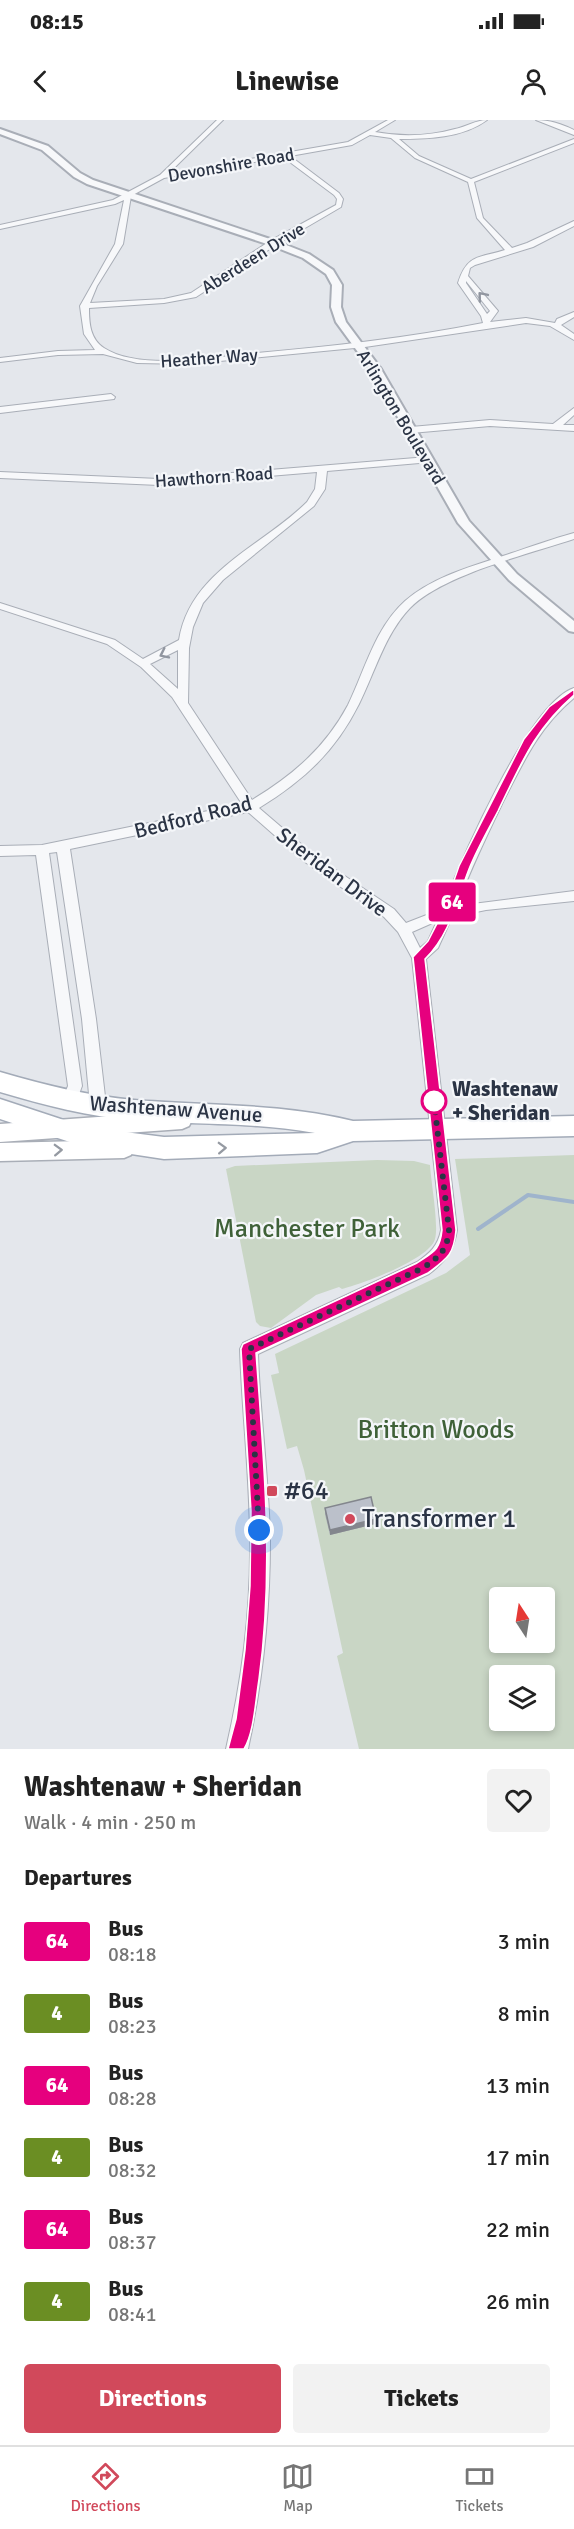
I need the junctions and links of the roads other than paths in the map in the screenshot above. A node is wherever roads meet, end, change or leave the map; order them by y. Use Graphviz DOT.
graph roads {
  1 [pos="220,120"];
  2 [pos="392,120"];
  3 [pos="484,120"];
  4 [pos="539,120"];
  5 [pos="0,131"];
  6 [pos="368,133"];
  7 [pos="574,133"];
  8 [pos="393,137"];
  9 [pos="574,141"];
  10 [pos="284,155"];
  11 [pos="162,176"];
  12 [pos="471,182"];
  13 [pos="128,195"];
  14 [pos="574,223"];
  15 [pos="0,227"];
  16 [pos="273,243"];
  17 [pos="510,251"];
  18 [pos="84,306"];
  19 [pos="574,314"];
  20 [pos="487,322"];
  21 [pos="557,326"];
  22 [pos="574,338"];
  23 [pos="358,345"];
  24 [pos="104,352"];
  25 [pos="0,360"];
  26 [pos="111,398"];
  27 [pos="0,410"];
  28 [pos="574,411"];
  29 [pos="555,427"];
  30 [pos="574,428"];
  31 [pos="411,430"];
  32 [pos="428,460"];
  33 [pos="322,469"];
  34 [pos="0,475"];
  35 [pos="574,536"];
  36 [pos="498,561"];
  37 [pos="0,606"];
  38 [pos="574,628"];
  39 [pos="184,642"];
  40 [pos="142,663"];
  41 [pos="574,692"];
  42 [pos="182,703"];
  43 [pos="250,807"];
  44 [pos="63,846"];
  45 [pos="42,850"];
  46 [pos="0,851"];
  47 [pos="574,896"];
  48 [pos="448,912"];
  49 [pos="404,930"];
  50 [pos="419,957"];
  51 [pos="84,988"];
  52 [pos="62,992"];
  53 [pos="0,1082"];
  54 [pos="70,1100"];
  55 [pos="98,1105"];
  56 [pos="0,1109"];
  57 [pos="286,1117"];
  58 [pos="574,1126"];
  59 [pos="438,1127"];
  60 [pos="60,1130"];
  61 [pos="353,1131"];
  62 [pos="0,1133"];
  63 [pos="164,1148"];
  64 [pos="0,1152"];
  65 [pos="237,1749"];
  1 -- 11 [label="street"];
  2 -- 6 [label="street, Devonshire Road"];
  3 -- 8 [label="street"];
  4 -- 7 [label="street"];
  5 -- 13 [label="street, Arlington Boulevard"];
  6 -- 8 [label="street"];
  6 -- 10 [label="street, Devonshire Road"];
  8 -- 12 [label="street"];
  9 -- 12 [label="street"];
  10 -- 11 [label="street, Devonshire Road"];
  10 -- 16 [label="street, Aberdeen Drive"];
  11 -- 13 [label="street, Devonshire Road"];
  12 -- 17 [label="street"];
  13 -- 15 [label="street, Devonshire Road"];
  13 -- 16 [label="street, Arlington Boulevard"];
  13 -- 18 [label="street"];
  14 -- 17 [label="street"];
  16 -- 18 [label="street, Aberdeen Drive"];
  16 -- 23 [label="street, Arlington Boulevard"];
  17 -- 20 [label="street"];
  18 -- 24 [label="street"];
  19 -- 21 [label="street"];
  20 -- 21 [label="street, Heather Way"];
  20 -- 23 [label="street, Heather Way"];
  21 -- 22 [label="street"];
  23 -- 24 [label="street, Heather Way"];
  23 -- 31 [label="street, Arlington Boulevard"];
  24 -- 25 [label="street, Heather Way"];
  26 -- 27 [label="street"];
  28 -- 29 [label="street"];
  29 -- 30 [label="street"];
  29 -- 31 [label="street"];
  31 -- 32 [label="street, Arlington Boulevard"];
  32 -- 33 [label="street, Hawthorn Road"];
  32 -- 36 [label="street, Arlington Boulevard"];
  33 -- 34 [label="street, Hawthorn Road"];
  33 -- 39 [label="street"];
  35 -- 36 [label="street, Bedford Road"];
  36 -- 38 [label="street, Arlington Boulevard"];
  36 -- 43 [label="street, Bedford Road"];
  37 -- 40 [label="street, Sheridan Drive"];
  39 -- 40 [label="street, one-way"];
  39 -- 42 [label="street"];
  40 -- 42 [label="street, Sheridan Drive"];
  41 -- 48 [label="street"];
  42 -- 43 [label="street, Sheridan Drive"];
  43 -- 44 [label="street, Bedford Road"];
  43 -- 49 [label="street, Sheridan Drive"];
  44 -- 45 [label="street, Bedford Road"];
  44 -- 51 [label="street"];
  45 -- 46 [label="street, Bedford Road"];
  45 -- 52 [label="street"];
  47 -- 48 [label="street"];
  48 -- 49 [label="street"];
  48 -- 50 [label="street"];
  49 -- 50 [label="street, Sheridan Drive"];
  50 -- 59 [label="street, Sheridan Drive"];
  51 -- 52 [label="street"];
  51 -- 55 [label="street"];
  52 -- 54 [label="street"];
  53 -- 54 [label="main road, Washtenaw Avenue"];
  54 -- 55 [label="main road, Washtenaw Avenue"];
  55 -- 57 [label="main road, Washtenaw Avenue"];
  56 -- 60 [label="main road, Washtenaw Avenue"];
  57 -- 60 [label="main road"];
  57 -- 61 [label="main road, Washtenaw Avenue"];
  58 -- 59 [label="main road, Washtenaw Avenue"];
  59 -- 61 [label="main road, Washtenaw Avenue"];
  59 -- 65 [label="street, Sheridan Drive"];
  60 -- 62 [label="main road"];
  60 -- 63 [label="main road, Washtenaw Avenue"];
  63 -- 61 [label="main road, Washtenaw Avenue, one-way"];
  64 -- 63 [label="main road, one-way"];
}
